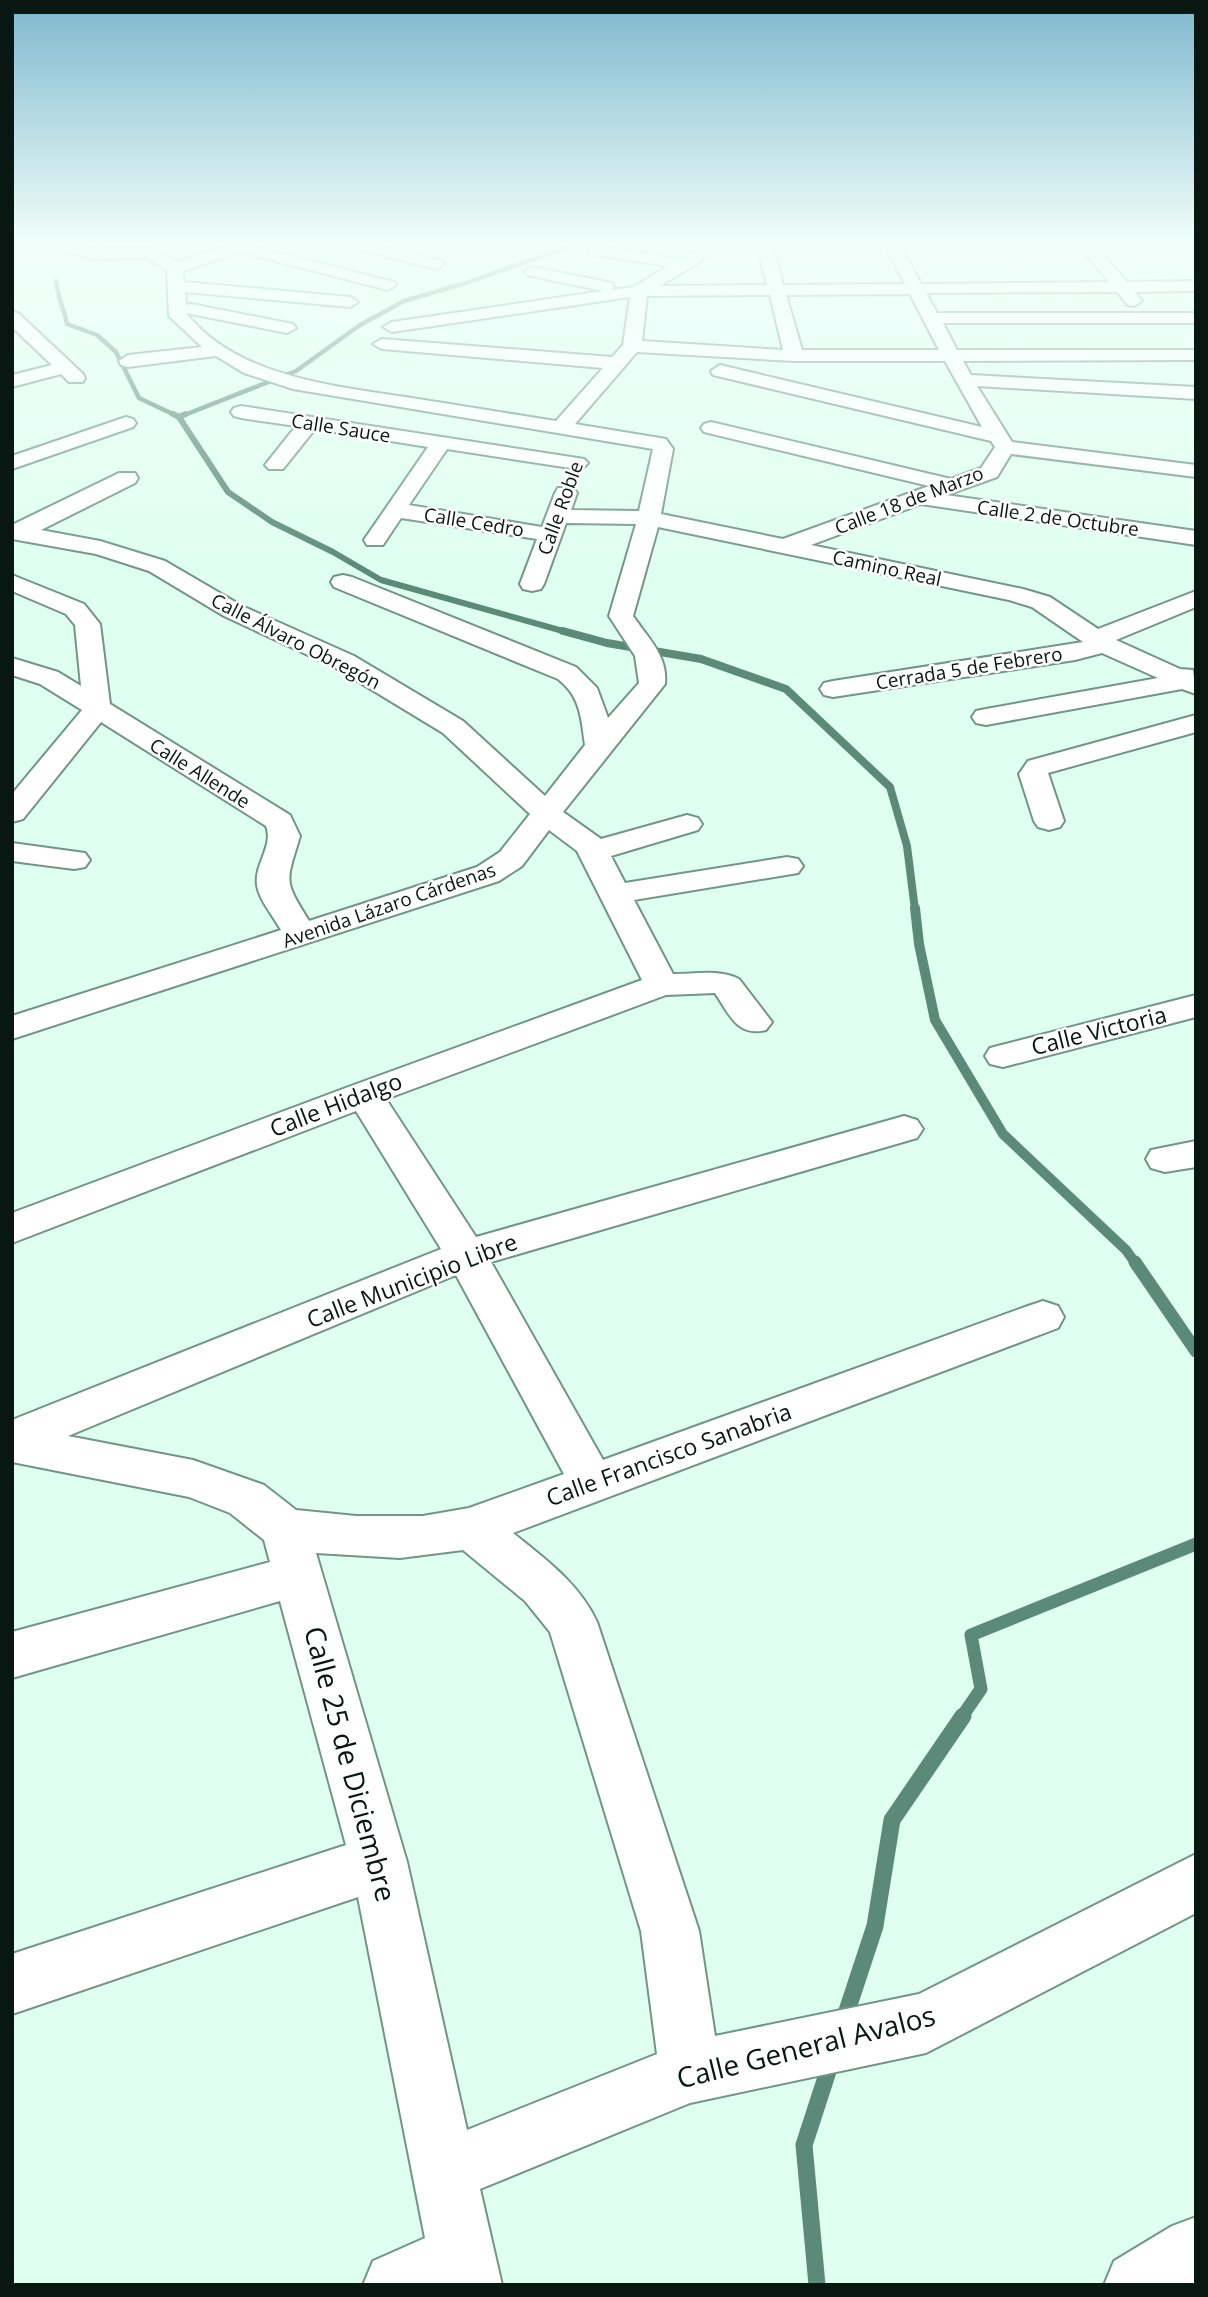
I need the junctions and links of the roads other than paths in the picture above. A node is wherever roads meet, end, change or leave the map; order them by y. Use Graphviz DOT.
graph roads {
  1 [pos="50,353"];
  2 [pos="193,353"];
  3 [pos="224,353"];
  4 [pos="494,353"];
  5 [pos="625,353"];
  6 [pos="749,353"];
  7 [pos="951,355"];
  8 [pos="1189,355"];
  9 [pos="794,356"];
  10 [pos="128,361"];
  11 [pos="615,363"];
  12 [pos="720,371"];
  13 [pos="1196,371"];
  14 [pos="12,380"];
  15 [pos="964,380"];
  16 [pos="295,383"];
  17 [pos="1196,393"];
  18 [pos="126,423"];
  19 [pos="309,423"];
  20 [pos="561,428"];
  21 [pos="711,428"];
  22 [pos="588,432"];
  23 [pos="1070,432"];
  24 [pos="1003,442"];
  25 [pos="440,444"];
  26 [pos="1059,453"];
  27 [pos="12,463"];
  28 [pos="577,463"];
  29 [pos="276,465"];
  30 [pos="1196,471"];
  31 [pos="127,478"];
  32 [pos="955,486"];
  33 [pos="921,498"];
  34 [pos="396,510"];
  35 [pos="649,518"];
  36 [pos="555,525"];
  37 [pos="15,533"];
  38 [pos="1196,538"];
  39 [pos="374,540"];
  40 [pos="783,547"];
  41 [pos="12,582"];
  42 [pos="343,582"];
  43 [pos="532,584"];
  44 [pos="1196,598"];
  45 [pos="1100,642"];
  46 [pos="12,666"];
  47 [pos="1189,678"];
  48 [pos="833,689"];
  49 [pos="97,710"];
  50 [pos="986,717"];
  51 [pos="1196,723"];
  52 [pos="599,746"];
  53 [pos="12,813"];
  54 [pos="547,814"];
  55 [pos="1049,821"];
  56 [pos="687,824"];
  57 [pos="593,851"];
  58 [pos="12,852"];
  59 [pos="74,859"];
  60 [pos="787,866"];
  61 [pos="615,894"];
  62 [pos="301,936"];
  63 [pos="662,985"];
  64 [pos="1192,1013"];
  65 [pos="754,1022"];
  66 [pos="12,1028"];
  67 [pos="1003,1056"];
  68 [pos="364,1094"];
  69 [pos="904,1129"];
  70 [pos="12,1229"];
  71 [pos="466,1255"];
  72 [pos="1043,1317"];
  73 [pos="12,1442"];
  74 [pos="593,1484"];
  75 [pos="471,1528"];
  76 [pos="292,1552"];
  77 [pos="12,1655"];
  78 [pos="379,1862"];
  79 [pos="1196,1882"];
  80 [pos="12,1984"];
  81 [pos="690,2072"];
  82 [pos="444,2171"];
  83 [pos="1196,2250"];
  84 [pos="464,2270"];
  85 [pos="397,2285"];
  86 [pos="1138,2285"];
  1 -- 14 [label="street"];
  2 -- 10 [label="street"];
  3 -- 16 [label="street, Avenida Lázaro Cárdenas"];
  4 -- 11 [label="street"];
  5 -- 11 [label="street"];
  6 -- 9 [label="street"];
  7 -- 8 [label="street"];
  7 -- 9 [label="street"];
  7 -- 15 [label="street, Calle 18 de Marzo"];
  8 -- 13 [label="street"];
  11 -- 20 [label="street"];
  12 -- 24 [label="street"];
  15 -- 17 [label="street"];
  15 -- 24 [label="street, Calle 18 de Marzo"];
  16 -- 19 [label="street, Calle Sauce"];
  16 -- 20 [label="street, Avenida Lázaro Cárdenas"];
  18 -- 27 [label="street"];
  19 -- 25 [label="street, Calle Sauce"];
  19 -- 29 [label="street"];
  20 -- 22 [label="street, Avenida Lázaro Cárdenas"];
  21 -- 32 [label="street"];
  22 -- 28 [label="street, Calle Roble"];
  22 -- 35 [label="street, Avenida Lázaro Cárdenas"];
  23 -- 26 [label="street"];
  24 -- 26 [label="street"];
  24 -- 32 [label="street, Calle 18 de Marzo"];
  25 -- 28 [label="street, Calle Sauce"];
  25 -- 34 [label="street"];
  26 -- 30 [label="street"];
  28 -- 36 [label="street, Calle Roble"];
  31 -- 37 [label="street"];
  32 -- 33 [label="street, Calle 18 de Marzo"];
  33 -- 38 [label="street, Calle 2 de Octubre"];
  33 -- 40 [label="street, Calle 18 de Marzo"];
  34 -- 36 [label="street, Calle Cedro"];
  34 -- 39 [label="street"];
  35 -- 36 [label="street, Camino Real"];
  35 -- 40 [label="street, Camino Real"];
  35 -- 52 [label="street, Avenida Lázaro Cárdenas"];
  36 -- 43 [label="street, Calle Roble"];
  37 -- 54 [label="street, Calle Álvaro Obregón"];
  40 -- 45 [label="street, Camino Real"];
  41 -- 49 [label="street"];
  42 -- 52 [label="street"];
  44 -- 45 [label="street, Cerrada 5 de Febrero"];
  45 -- 47 [label="street, Camino Real"];
  45 -- 48 [label="street, Cerrada 5 de Febrero"];
  46 -- 49 [label="street, Calle Allende"];
  47 -- 50 [label="street"];
  49 -- 53 [label="street"];
  49 -- 62 [label="street, Calle Allende"];
  51 -- 55 [label="street"];
  52 -- 54 [label="street, Avenida Lázaro Cárdenas"];
  54 -- 57 [label="street, Calle Álvaro Obregón"];
  54 -- 62 [label="street, Avenida Lázaro Cárdenas"];
  56 -- 57 [label="street"];
  57 -- 61 [label="street, Calle Álvaro Obregón"];
  58 -- 59 [label="street"];
  60 -- 61 [label="street"];
  61 -- 63 [label="street, Calle Álvaro Obregón"];
  62 -- 66 [label="street, Avenida Lázaro Cárdenas"];
  63 -- 65 [label="street, Calle Hidalgo"];
  63 -- 68 [label="street, Calle Hidalgo"];
  64 -- 67 [label="street, Calle Victoria"];
  68 -- 70 [label="street, Calle Hidalgo"];
  68 -- 71 [label="street"];
  69 -- 71 [label="street, Calle Municipio Libre"];
  71 -- 73 [label="street, Calle Municipio Libre"];
  71 -- 74 [label="street"];
  72 -- 74 [label="street, Calle Francisco Sanabria"];
  73 -- 76 [label="street"];
  74 -- 75 [label="street, Calle Francisco Sanabria"];
  75 -- 76 [label="street, Calle Francisco Sanabria"];
  75 -- 81 [label="street"];
  76 -- 77 [label="street"];
  76 -- 78 [label="street, Calle 25 de Diciembre"];
  78 -- 80 [label="street"];
  78 -- 82 [label="street, Calle 25 de Diciembre"];
  79 -- 81 [label="street, Calle General Avalos"];
  81 -- 82 [label="street, Calle General Avalos"];
  82 -- 84 [label="street, Calle 25 de Diciembre"];
  83 -- 86 [label="street"];
  84 -- 85 [label="street"];
}
